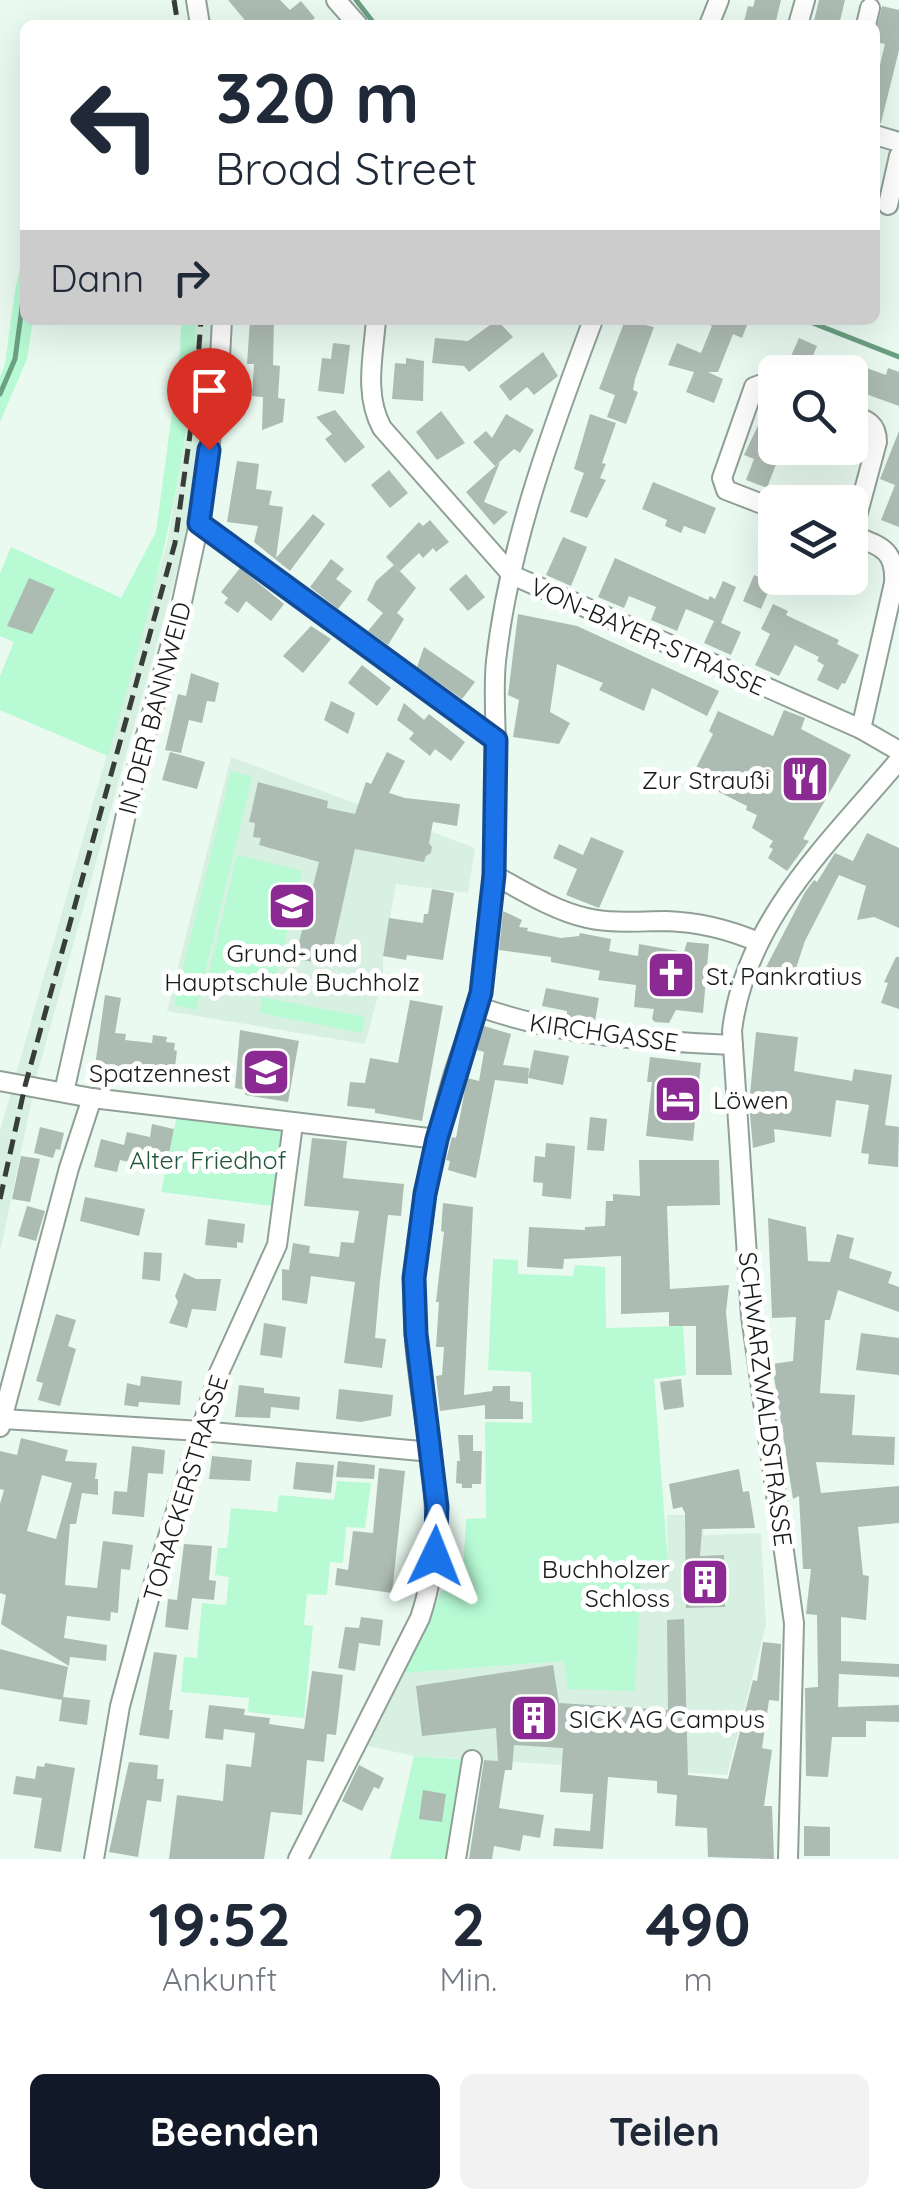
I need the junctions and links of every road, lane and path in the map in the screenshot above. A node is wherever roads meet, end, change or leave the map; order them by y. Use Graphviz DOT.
graph roads {
  1 [pos="336,0"];
  2 [pos="354,20"];
  3 [pos="899,156"];
  4 [pos="888,205"];
  5 [pos="222,325"];
  6 [pos="376,325"];
  7 [pos="592,325"];
  8 [pos="758,386"];
  9 [pos="868,421"];
  10 [pos="865,485"];
  11 [pos="758,502"];
  12 [pos="199,523"];
  13 [pos="868,542"];
  14 [pos="512,575"];
  15 [pos="861,729"];
  16 [pos="496,740"];
  17 [pos="899,752"];
  18 [pos="899,760"];
  19 [pos="494,875"];
  20 [pos="758,942"];
  21 [pos="477,1006"];
  22 [pos="732,1045"];
  23 [pos="0,1082"];
  24 [pos="64,1092"];
  25 [pos="92,1098"];
  26 [pos="293,1124"];
  27 [pos="437,1139"];
  28 [pos="1,1423"];
  29 [pos="201,1431"];
  30 [pos="432,1452"];
  31 [pos="472,1760"];
  32 [pos="94,1859"];
  33 [pos="298,1859"];
  34 [pos="456,1859"];
  35 [pos="788,1859"];
  1 -- 2 [label="street"];
  3 -- 4 [label="street"];
  5 -- 12 [label="street, IN DER BANNWEID"];
  6 -- 14 [label="street, VON-BAYER-STRASSE"];
  7 -- 14 [label="street"];
  8 -- 11 [label="street"];
  9 -- 10 [label="street"];
  12 -- 16 [label="street"];
  12 -- 24 [label="street, IN DER BANNWEID"];
  13 -- 15 [label="street"];
  14 -- 15 [label="street, VON-BAYER-STRASSE"];
  14 -- 16 [label="street"];
  15 -- 17 [label="street, VON-BAYER-STRASSE"];
  16 -- 19 [label="street"];
  18 -- 20 [label="street, SCHWARZWALDSTRASSE"];
  19 -- 20 [label="street"];
  19 -- 21 [label="street"];
  20 -- 22 [label="street, SCHWARZWALDSTRASSE"];
  21 -- 22 [label="street, KIRCHGASSE"];
  21 -- 27 [label="street"];
  22 -- 35 [label="street, SCHWARZWALDSTRASSE"];
  23 -- 24 [label="street"];
  24 -- 25 [label="street"];
  25 -- 26 [label="street"];
  25 -- 28 [label="street"];
  26 -- 27 [label="street"];
  26 -- 29 [label="street, TORACKERSTRASSE"];
  27 -- 30 [label="street"];
  28 -- 29 [label="street"];
  29 -- 30 [label="street"];
  29 -- 32 [label="street, TORACKERSTRASSE"];
  30 -- 33 [label="street"];
  31 -- 34 [label="street"];
}
